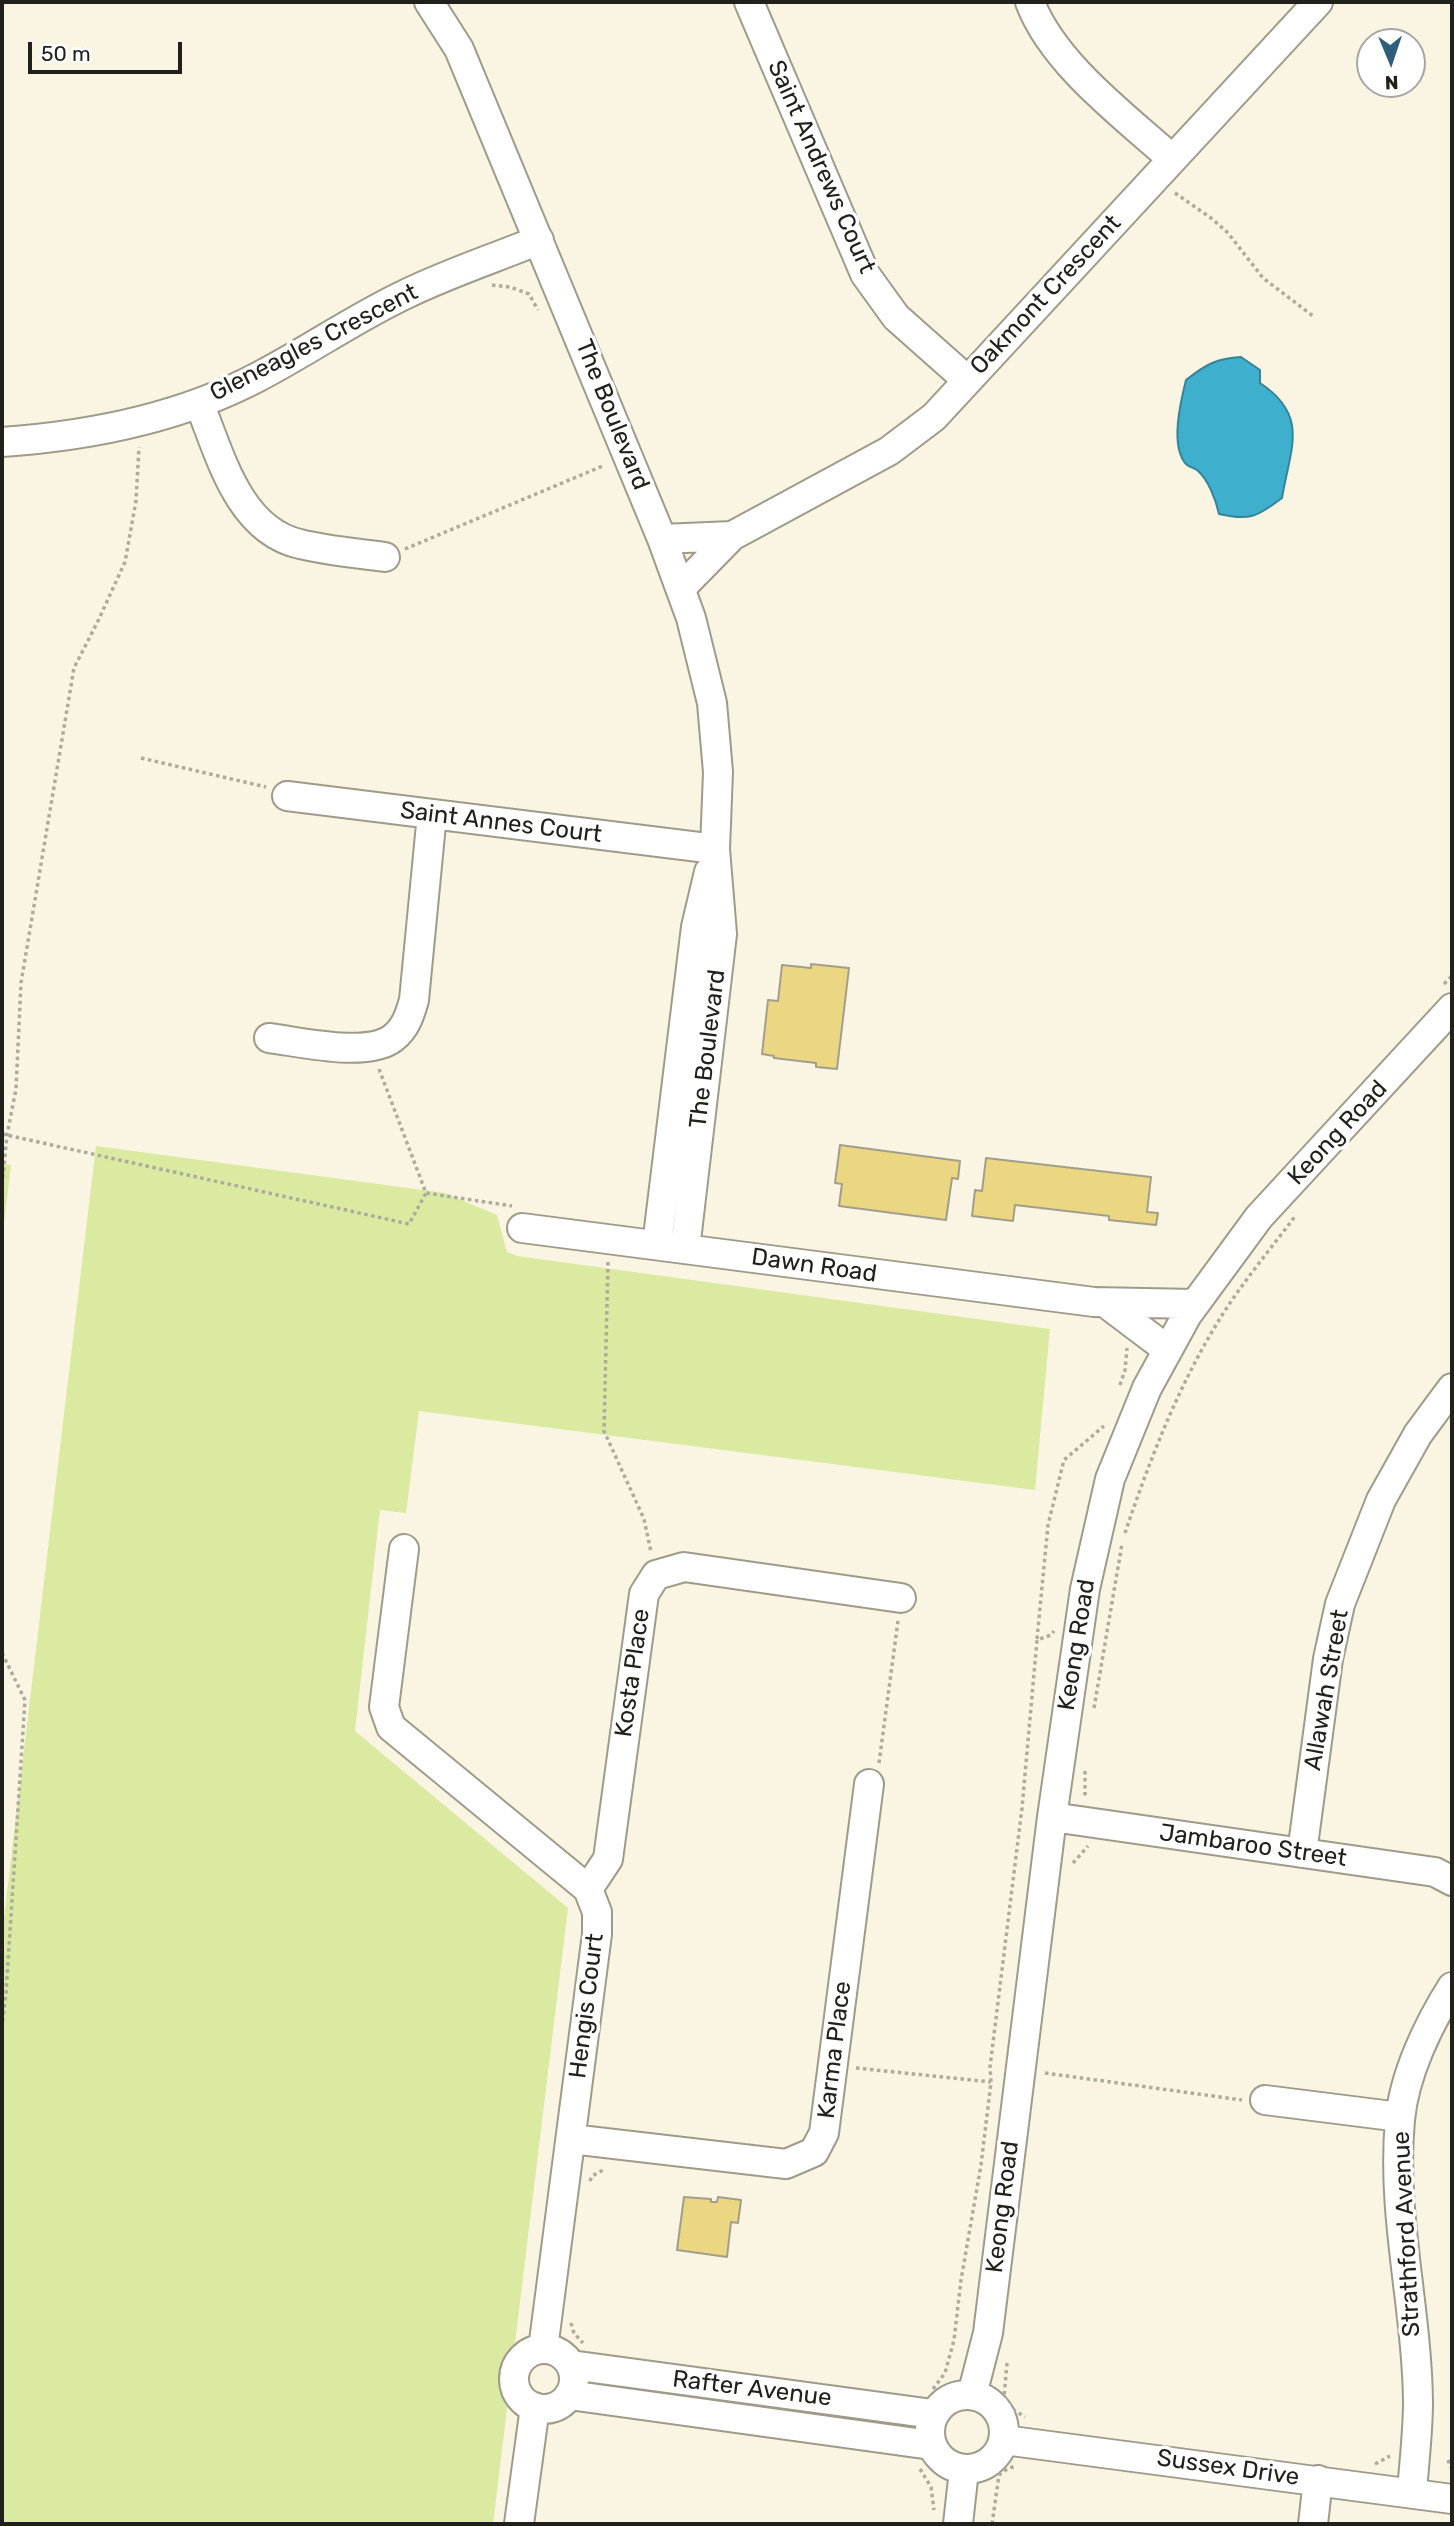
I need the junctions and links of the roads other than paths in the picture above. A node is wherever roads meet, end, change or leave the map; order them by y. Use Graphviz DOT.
graph roads {
  1 [pos="429,2"];
  2 [pos="749,2"];
  3 [pos="1030,2"];
  4 [pos="1318,2"];
  5 [pos="1171,159"];
  6 [pos="539,240"];
  7 [pos="967,380"];
  8 [pos="199,402"];
  9 [pos="2,442"];
  10 [pos="732,536"];
  11 [pos="662,539"];
  12 [pos="385,557"];
  13 [pos="681,588"];
  14 [pos="287,796"];
  15 [pos="432,814"];
  16 [pos="715,849"];
  17 [pos="1452,1008"];
  18 [pos="269,1038"];
  19 [pos="523,1218"];
  20 [pos="657,1245"];
  21 [pos="685,1249"];
  22 [pos="1107,1304"];
  23 [pos="1195,1304"];
  24 [pos="1168,1350"];
  25 [pos="1452,1388"];
  26 [pos="404,1549"];
  27 [pos="901,1598"];
  28 [pos="869,1784"];
  29 [pos="1052,1817"];
  30 [pos="1302,1853"];
  31 [pos="1452,1881"];
  32 [pos="588,1889"];
  33 [pos="1452,1987"];
  34 [pos="1265,2099"];
  35 [pos="1400,2117"];
  36 [pos="571,2139"];
  37 [pos="543,2349"];
  38 [pos="578,2356"];
  39 [pos="569,2395"];
  40 [pos="972,2395"];
  41 [pos="535,2407"];
  42 [pos="933,2414"];
  43 [pos="1004,2440"];
  44 [pos="925,2456"];
  45 [pos="964,2470"];
  46 [pos="1318,2480"];
  47 [pos="1412,2493"];
  48 [pos="1452,2499"];
  49 [pos="947,2523"];
  50 [pos="519,2524"];
  51 [pos="1313,2524"];
  1 -- 6 [label="street, The Boulevard"];
  2 -- 7 [label="street, Saint Andrews Court"];
  3 -- 5 [label="street"];
  4 -- 5 [label="street, Oakmont Crescent"];
  5 -- 7 [label="street, Oakmont Crescent"];
  6 -- 8 [label="street, Gleneagles Crescent"];
  6 -- 11 [label="street, The Boulevard"];
  7 -- 10 [label="street, Oakmont Crescent"];
  8 -- 9 [label="street, Gleneagles Crescent"];
  8 -- 12 [label="street"];
  10 -- 11 [label="street, Oakmont Crescent"];
  10 -- 13 [label="street, Oakmont Crescent"];
  11 -- 13 [label="street, The Boulevard"];
  13 -- 16 [label="street, The Boulevard"];
  14 -- 15 [label="street, Saint Annes Court"];
  15 -- 16 [label="street, Saint Annes Court"];
  15 -- 18 [label="street"];
  16 -- 20 [label="street, The Boulevard"];
  16 -- 21 [label="street, The Boulevard"];
  17 -- 23 [label="street, Keong Road"];
  19 -- 20 [label="street, Dawn Road"];
  20 -- 21 [label="street, Dawn Road"];
  21 -- 22 [label="street, Dawn Road"];
  22 -- 23 [label="street, Dawn Road"];
  22 -- 24 [label="street, Dawn Road"];
  23 -- 24 [label="street, Keong Road"];
  24 -- 29 [label="street, Keong Road"];
  25 -- 30 [label="street, Allawah Street"];
  26 -- 32 [label="street"];
  27 -- 32 [label="street, Kosta Place"];
  28 -- 36 [label="street, Karma Place"];
  29 -- 30 [label="street, Jambaroo Street"];
  29 -- 40 [label="street, Keong Road"];
  30 -- 31 [label="street, Jambaroo Street"];
  32 -- 36 [label="street, Hengis Court"];
  33 -- 35 [label="street, Strathford Avenue"];
  34 -- 35 [label="street"];
  35 -- 47 [label="street, Strathford Avenue"];
  36 -- 37 [label="street, Hengis Court"];
  37 -- 38 [label="street, Rafter Avenue"];
  37 -- 41 [label="street"];
  38 -- 39 [label="street"];
  38 -- 42 [label="street, Rafter Avenue"];
  39 -- 41 [label="street, Rafter Avenue"];
  39 -- 44 [label="street, Rafter Avenue"];
  40 -- 42 [label="street"];
  40 -- 43 [label="street"];
  41 -- 50 [label="street"];
  42 -- 44 [label="street"];
  43 -- 45 [label="street"];
  43 -- 46 [label="street, Sussex Drive"];
  44 -- 45 [label="street"];
  45 -- 49 [label="street"];
  46 -- 47 [label="street, Sussex Drive"];
  46 -- 51 [label="street"];
  47 -- 48 [label="street, Sussex Drive"];
}
